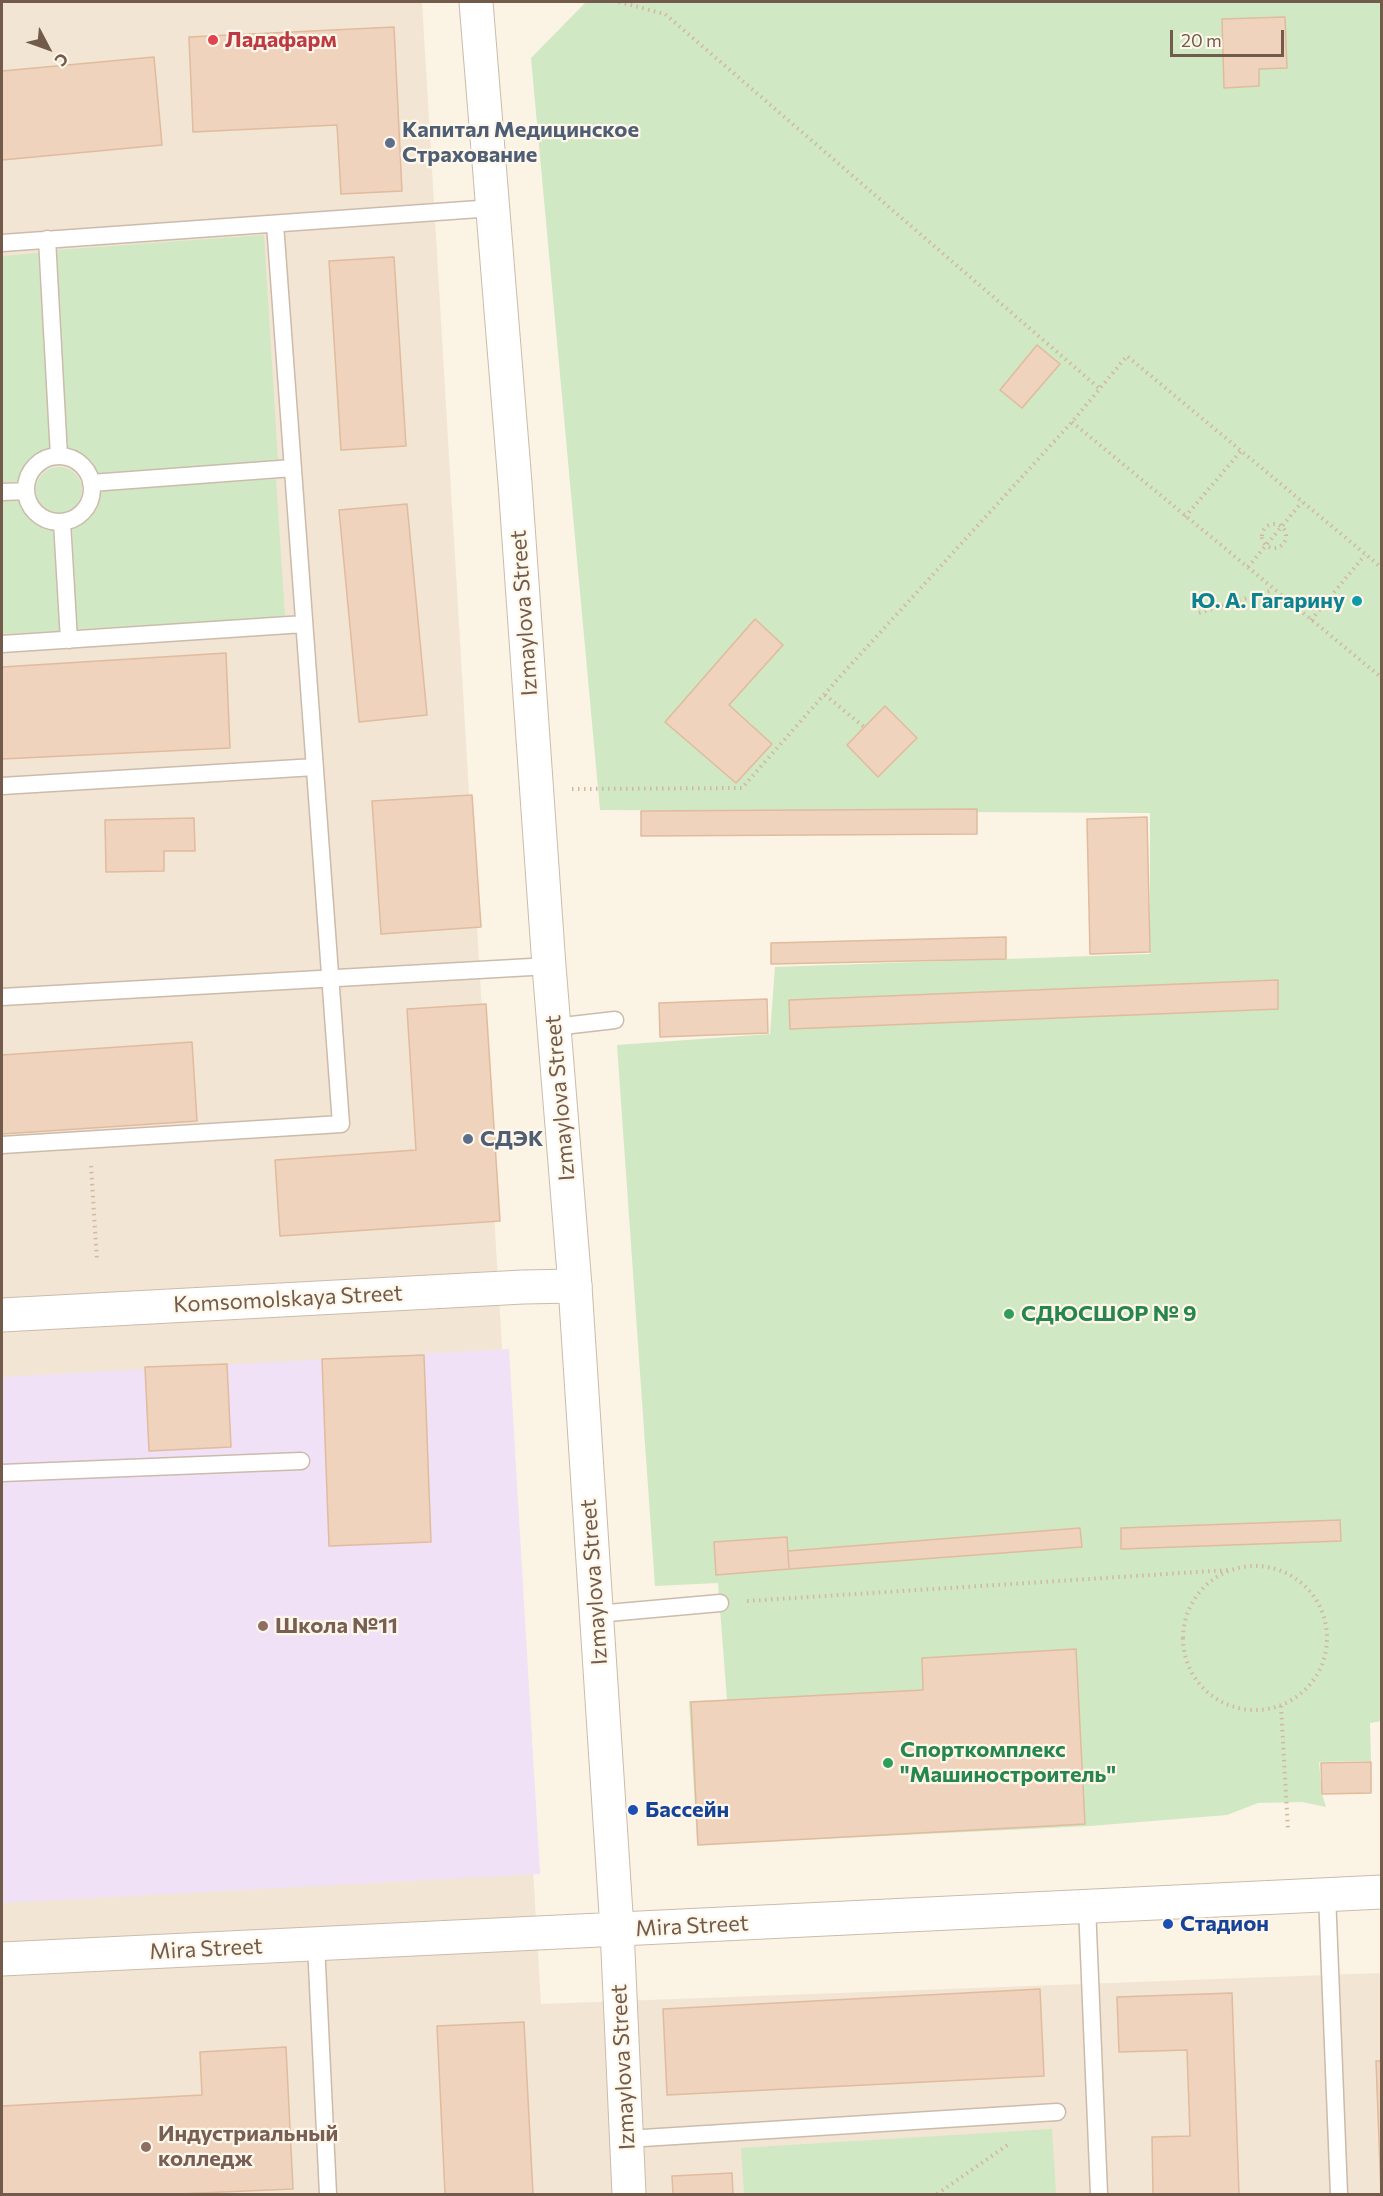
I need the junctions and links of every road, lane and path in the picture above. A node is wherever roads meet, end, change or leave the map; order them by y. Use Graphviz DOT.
graph roads {
  1 [pos="476,2"];
  2 [pos="619,2"];
  3 [pos="493,208"];
  4 [pos="275,224"];
  5 [pos="47,239"];
  6 [pos="2,243"];
  7 [pos="1100,389"];
  8 [pos="1072,422"];
  9 [pos="1241,451"];
  10 [pos="59,456"];
  11 [pos="293,468"];
  12 [pos="91,483"];
  13 [pos="26,491"];
  14 [pos="2,492"];
  15 [pos="1302,502"];
  16 [pos="1185,517"];
  17 [pos="62,522"];
  18 [pos="1282,527"];
  19 [pos="1266,546"];
  20 [pos="1365,555"];
  21 [pos="1248,567"];
  22 [pos="1382,568"];
  23 [pos="1274,590"];
  24 [pos="1199,613"];
  25 [pos="1311,620"];
  26 [pos="304,624"];
  27 [pos="69,640"];
  28 [pos="2,644"];
  29 [pos="1382,678"];
  30 [pos="825,694"];
  31 [pos="864,727"];
  32 [pos="315,766"];
  33 [pos="2,786"];
  34 [pos="537,789"];
  35 [pos="549,966"];
  36 [pos="330,978"];
  37 [pos="2,996"];
  38 [pos="615,1020"];
  39 [pos="554,1027"];
  40 [pos="89,1140"];
  41 [pos="2,1145"];
  42 [pos="97,1261"];
  43 [pos="575,1286"];
  44 [pos="2,1315"];
  45 [pos="301,1461"];
  46 [pos="2,1473"];
  47 [pos="1228,1570"];
  48 [pos="720,1603"];
  49 [pos="597,1614"];
  50 [pos="1281,1706"];
  51 [pos="1288,1830"];
  52 [pos="1382,1892"];
  53 [pos="1327,1894"];
  54 [pos="1087,1906"];
  55 [pos="617,1929"];
  56 [pos="316,1944"];
  57 [pos="2,1959"];
  58 [pos="1057,2112"];
  59 [pos="627,2139"];
  60 [pos="1011,2144"];
  61 [pos="327,2194"];
  62 [pos="629,2194"];
  63 [pos="937,2194"];
  64 [pos="1099,2194"];
  65 [pos="1339,2194"];
  1 -- 3 [label="street, Izmaylova Street"];
  2 -- 7 [label="path"];
  3 -- 4 [label="lane"];
  3 -- 34 [label="street, Izmaylova Street"];
  4 -- 5 [label="lane"];
  4 -- 11 [label="lane"];
  5 -- 6 [label="lane"];
  5 -- 10 [label="lane"];
  7 -- 8 [label="path"];
  7 -- 9 [label="path"];
  8 -- 16 [label="path"];
  8 -- 30 [label="path"];
  9 -- 15 [label="path"];
  9 -- 16 [label="path"];
  10 -- 12 [label="lane"];
  10 -- 13 [label="lane"];
  11 -- 12 [label="lane"];
  11 -- 26 [label="lane"];
  12 -- 17 [label="lane"];
  13 -- 14 [label="lane"];
  13 -- 17 [label="lane"];
  15 -- 18 [label="path"];
  15 -- 20 [label="path"];
  16 -- 21 [label="path"];
  17 -- 27 [label="lane"];
  18 -- 19 [label="path"];
  18 -- 19 [label="path"];
  18 -- 19 [label="path"];
  19 -- 21 [label="path"];
  20 -- 22 [label="path"];
  20 -- 25 [label="path"];
  21 -- 23 [label="path"];
  23 -- 24 [label="path"];
  23 -- 25 [label="path"];
  25 -- 29 [label="path"];
  26 -- 27 [label="lane"];
  26 -- 32 [label="lane"];
  27 -- 28 [label="lane"];
  30 -- 31 [label="path"];
  30 -- 34 [label="path"];
  32 -- 33 [label="lane"];
  32 -- 36 [label="lane"];
  34 -- 35 [label="street, Izmaylova Street"];
  35 -- 36 [label="lane"];
  35 -- 39 [label="street, Izmaylova Street"];
  36 -- 37 [label="lane"];
  36 -- 40 [label="lane"];
  38 -- 39 [label="lane"];
  39 -- 43 [label="street, Izmaylova Street"];
  40 -- 41 [label="lane"];
  40 -- 42 [label="path"];
  43 -- 44 [label="street, Komsomolskaya Street"];
  43 -- 49 [label="street, Izmaylova Street"];
  45 -- 46 [label="lane"];
  47 -- 48 [label="path"];
  47 -- 50 [label="path"];
  47 -- 50 [label="path"];
  48 -- 49 [label="lane"];
  49 -- 55 [label="street, Izmaylova Street"];
  50 -- 51 [label="path"];
  52 -- 53 [label="street, Mira Street"];
  53 -- 54 [label="street, Mira Street"];
  53 -- 65 [label="lane"];
  54 -- 55 [label="street, Mira Street"];
  54 -- 64 [label="lane"];
  55 -- 56 [label="street, Mira Street"];
  55 -- 59 [label="street, Izmaylova Street"];
  56 -- 57 [label="street, Mira Street"];
  56 -- 61 [label="lane"];
  58 -- 59 [label="lane"];
  59 -- 62 [label="street, Izmaylova Street"];
  60 -- 63 [label="path"];
}
